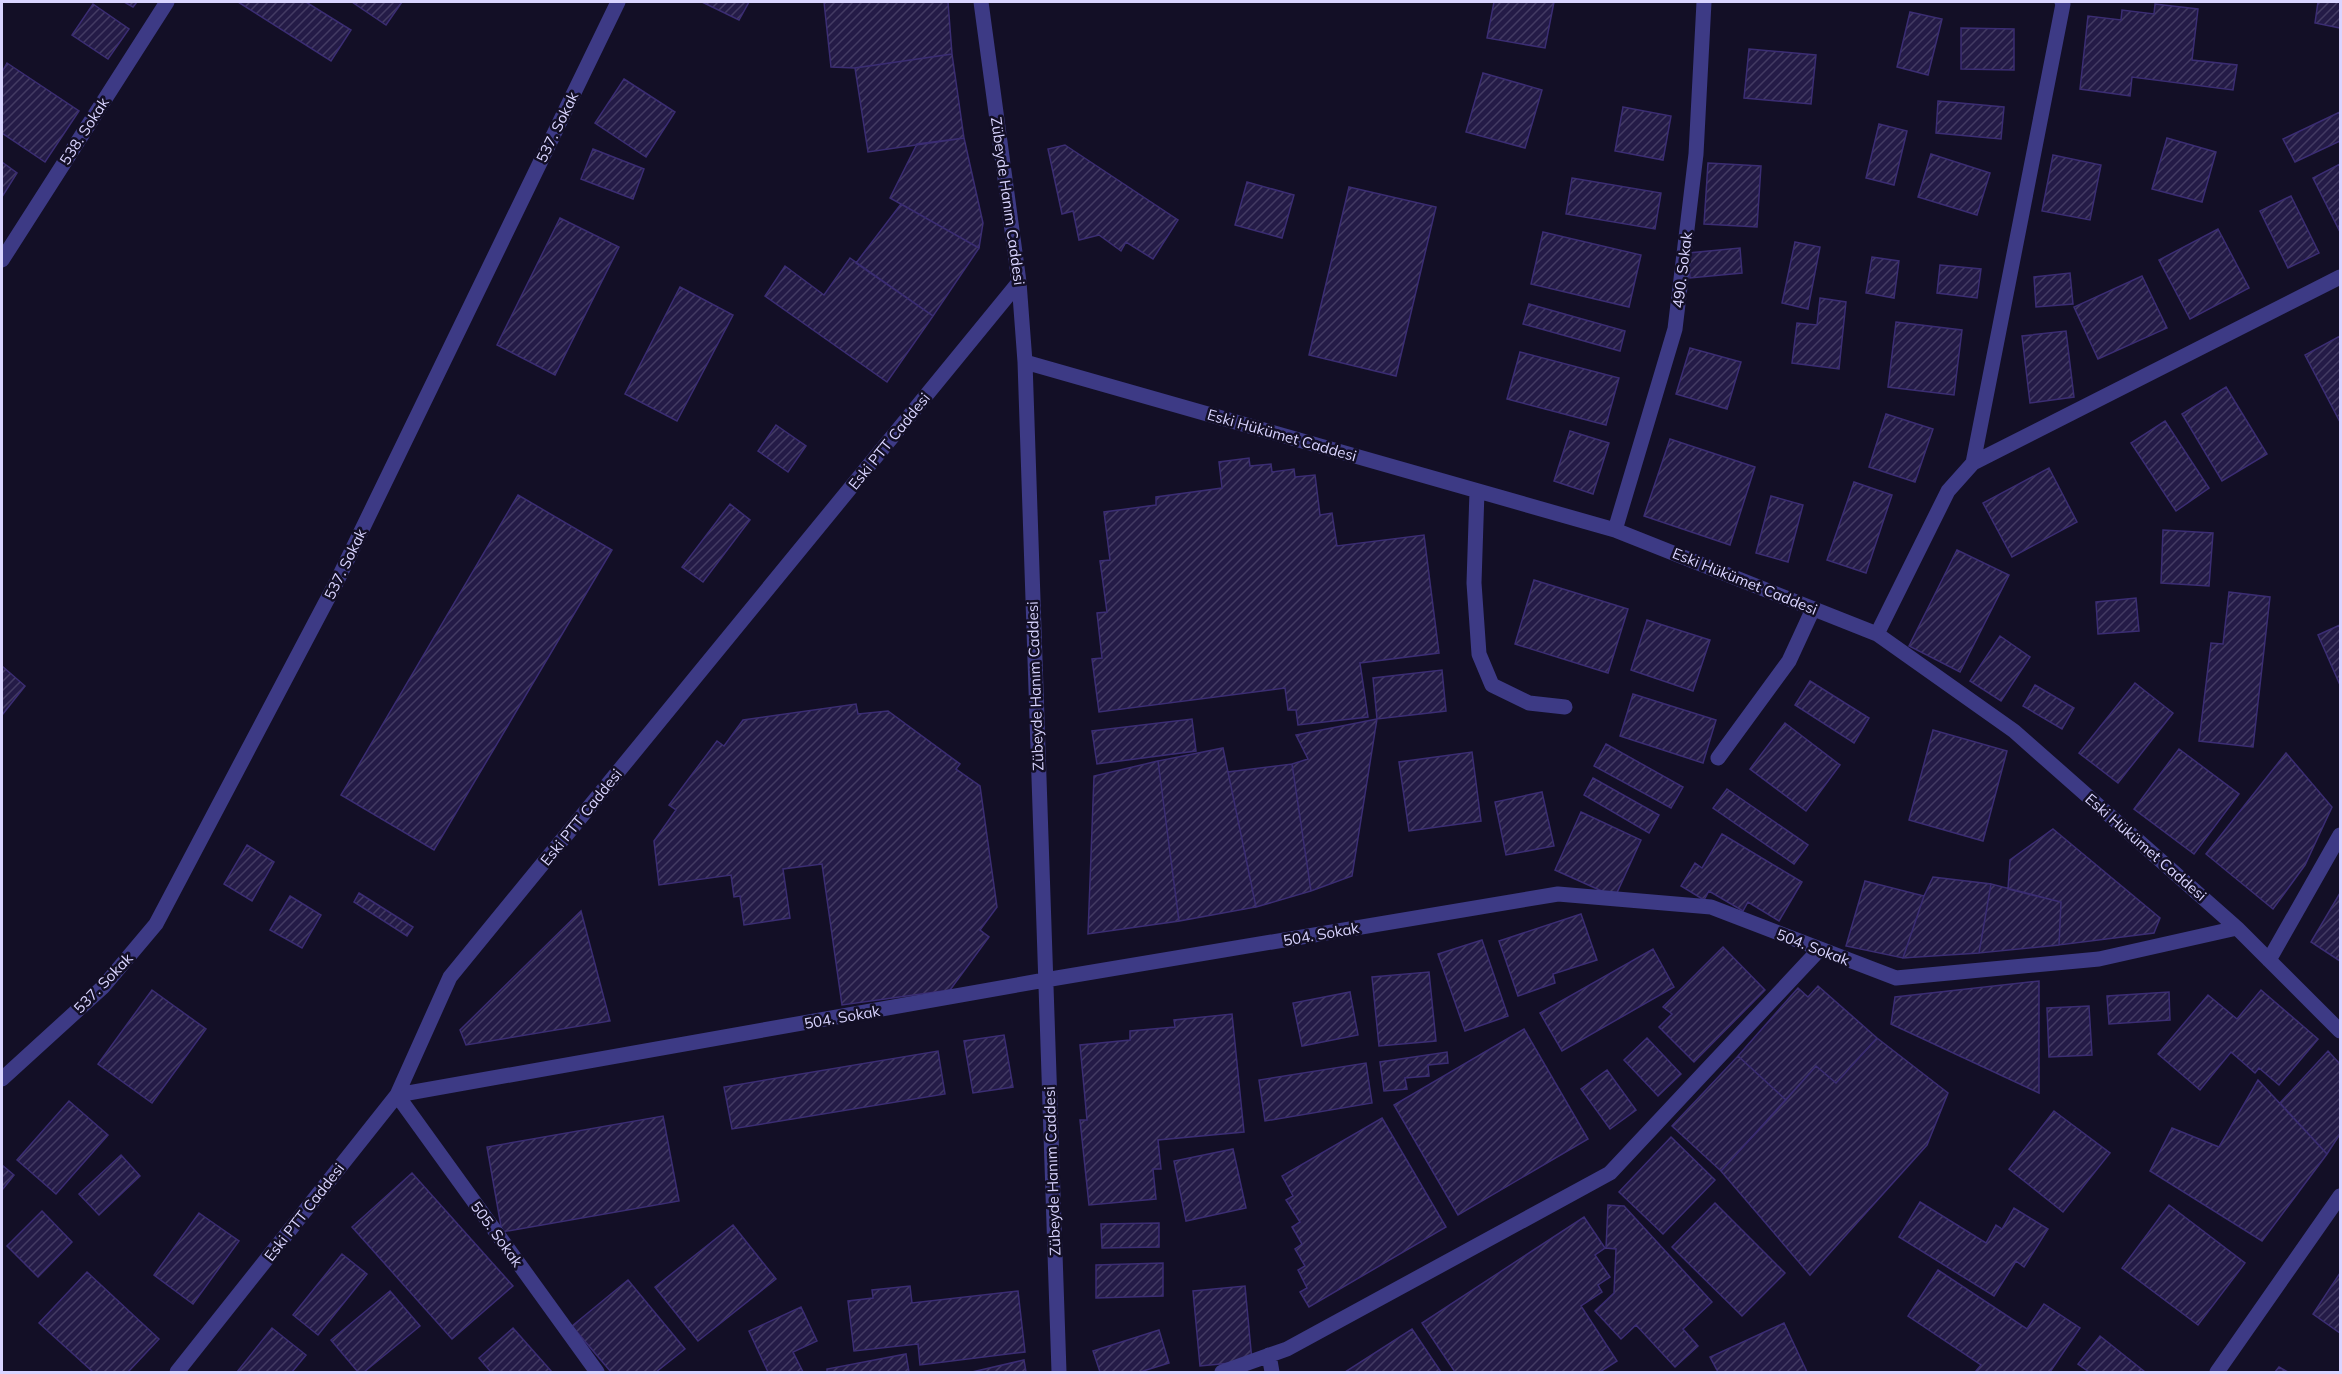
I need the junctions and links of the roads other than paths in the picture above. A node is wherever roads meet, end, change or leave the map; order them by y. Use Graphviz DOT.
graph roads {
  1 [pos="167,2"];
  2 [pos="618,2"];
  3 [pos="981,2"];
  4 [pos="1704,2"];
  5 [pos="2062,2"];
  6 [pos="2,261"];
  7 [pos="2340,277"];
  8 [pos="1019,282"];
  9 [pos="1024,362"];
  10 [pos="1973,464"];
  11 [pos="1478,491"];
  12 [pos="1615,530"];
  13 [pos="1813,609"];
  14 [pos="1877,634"];
  15 [pos="1564,707"];
  16 [pos="1718,758"];
  17 [pos="2340,835"];
  18 [pos="2237,928"];
  19 [pos="1819,950"];
  20 [pos="2269,960"];
  21 [pos="1045,980"];
  22 [pos="2340,1031"];
  23 [pos="2,1079"];
  24 [pos="397,1095"];
  25 [pos="2340,1196"];
  26 [pos="1269,1355"];
  27 [pos="177,1372"];
  28 [pos="597,1372"];
  29 [pos="1059,1372"];
  30 [pos="1222,1372"];
  31 [pos="1272,1372"];
  32 [pos="2217,1372"];
  1 -- 6 [label="street, 538. Sokak"];
  2 -- 23 [label="street, 537. Sokak"];
  3 -- 8 [label="street, Zübeyde Hanım Caddesi"];
  4 -- 12 [label="street, 490. Sokak"];
  5 -- 10 [label="street"];
  7 -- 10 [label="street"];
  8 -- 9 [label="street, Zübeyde Hanım Caddesi"];
  8 -- 24 [label="street, Eski PTT Caddesi"];
  9 -- 11 [label="street, Eski Hükümet Caddesi"];
  9 -- 21 [label="street, Zübeyde Hanım Caddesi"];
  10 -- 14 [label="street"];
  11 -- 12 [label="street, Eski Hükümet Caddesi"];
  11 -- 15 [label="street"];
  12 -- 13 [label="street, Eski Hükümet Caddesi"];
  13 -- 14 [label="street, Eski Hükümet Caddesi"];
  13 -- 16 [label="street"];
  14 -- 18 [label="street, Eski Hükümet Caddesi"];
  17 -- 20 [label="street"];
  18 -- 19 [label="street, 504. Sokak"];
  18 -- 20 [label="street, Eski Hükümet Caddesi"];
  19 -- 21 [label="street, 504. Sokak"];
  19 -- 26 [label="street"];
  20 -- 22 [label="street, Eski Hükümet Caddesi"];
  21 -- 24 [label="street, 504. Sokak"];
  21 -- 29 [label="street, Zübeyde Hanım Caddesi"];
  24 -- 27 [label="street, Eski PTT Caddesi"];
  24 -- 28 [label="street, 505. Sokak"];
  25 -- 32 [label="street"];
  26 -- 30 [label="street"];
  26 -- 31 [label="street"];
}
